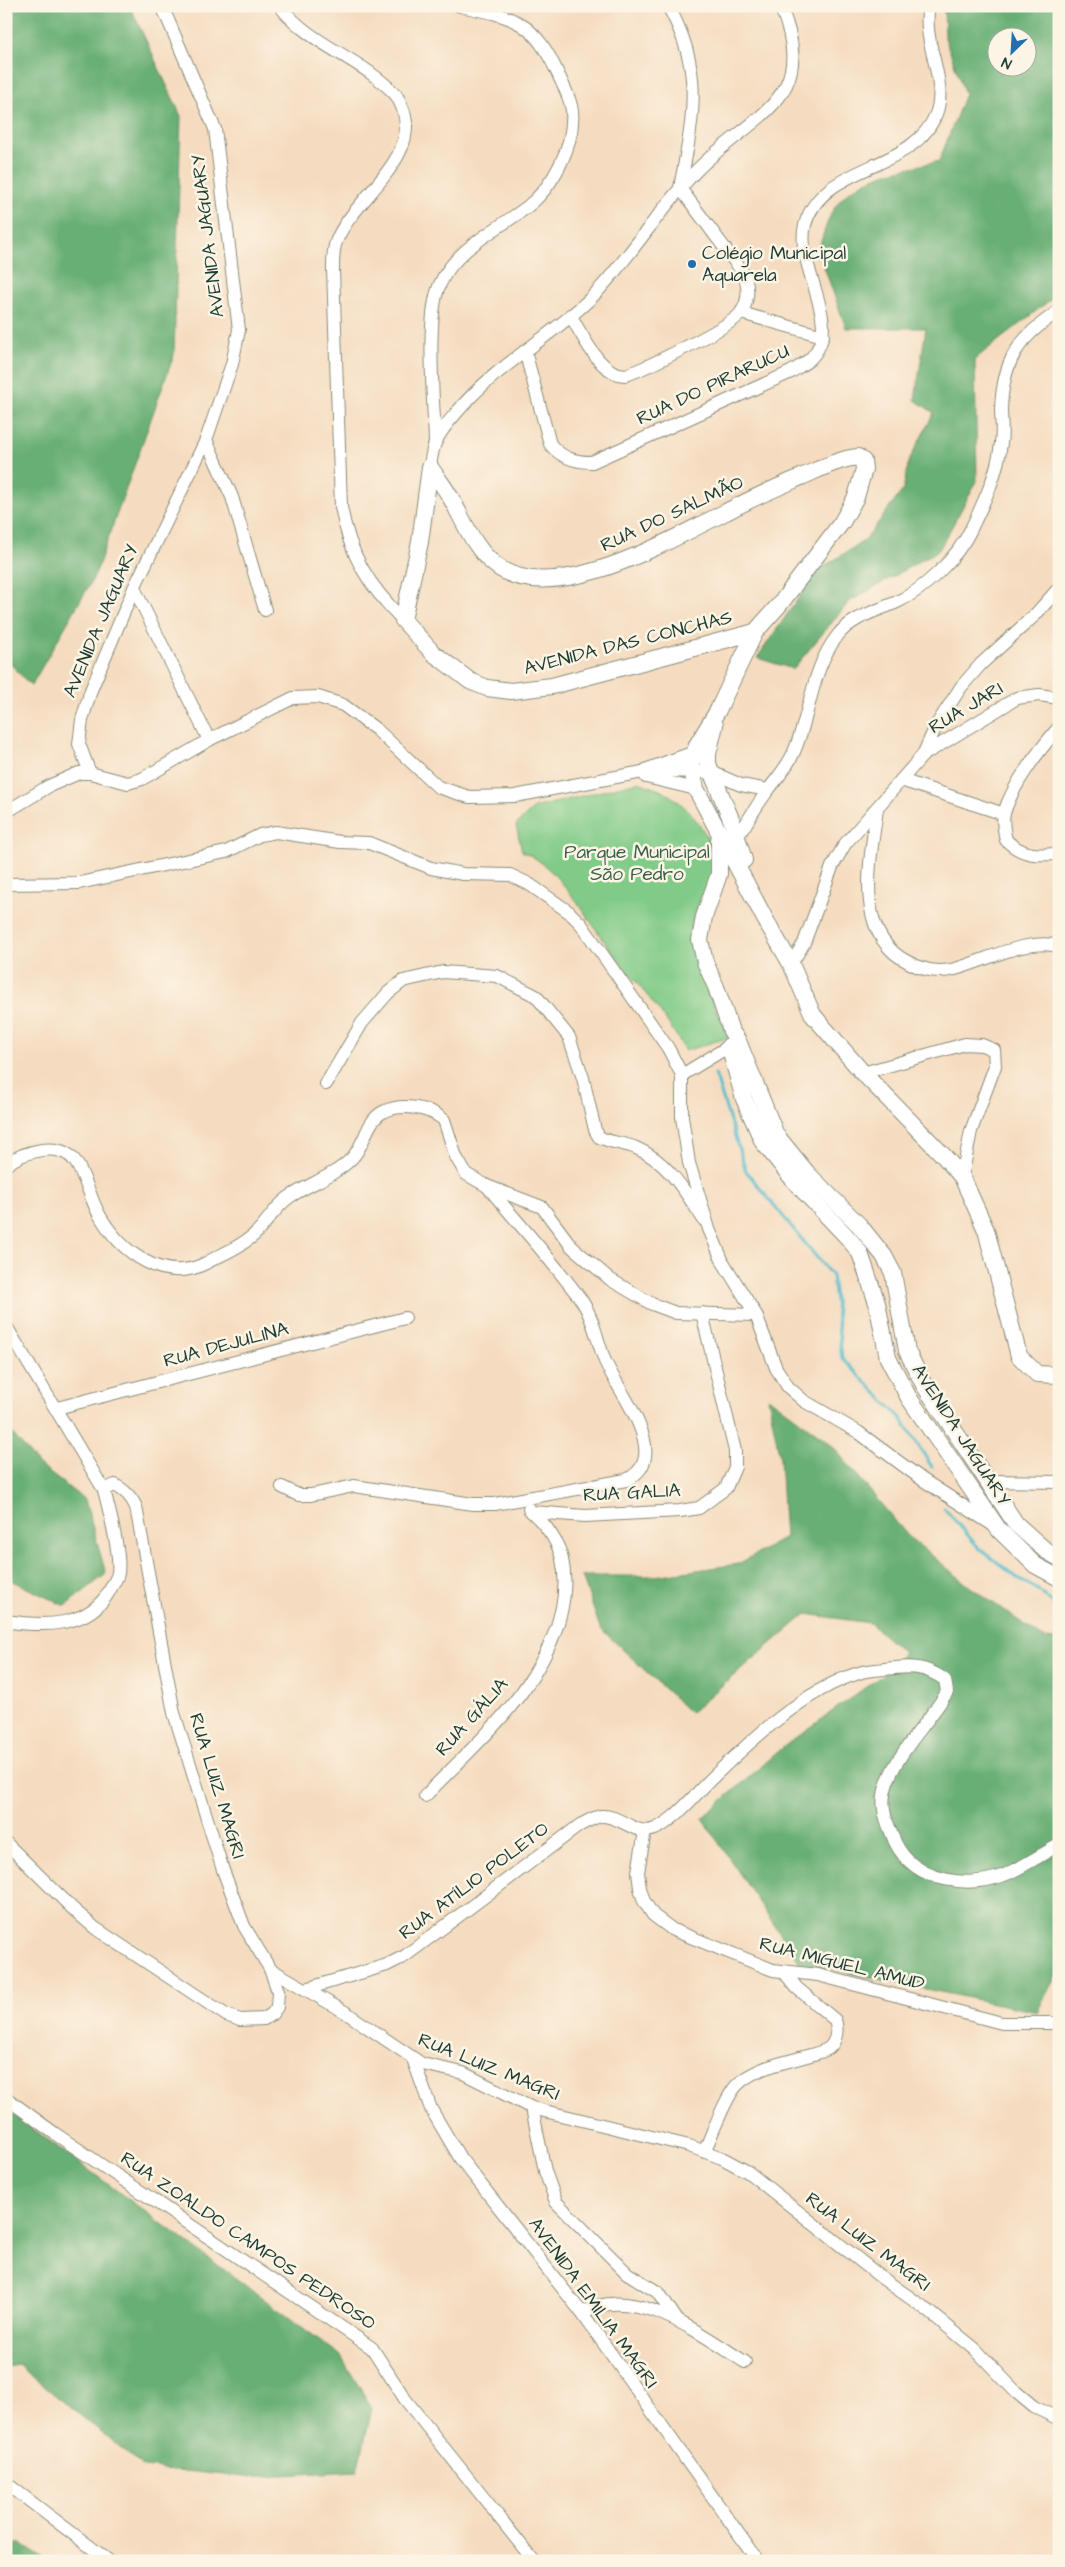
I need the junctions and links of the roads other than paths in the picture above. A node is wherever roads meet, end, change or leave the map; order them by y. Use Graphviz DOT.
graph roads {
  1 [pos="162,6"];
  2 [pos="280,6"];
  3 [pos="460,6"];
  4 [pos="668,6"];
  5 [pos="780,6"];
  6 [pos="929,6"];
  7 [pos="680,188"];
  8 [pos="1059,310"];
  9 [pos="741,313"];
  10 [pos="570,315"];
  11 [pos="823,336"];
  12 [pos="525,351"];
  13 [pos="206,440"];
  14 [pos="435,442"];
  15 [pos="430,467"];
  16 [pos="134,588"];
  17 [pos="1059,588"];
  18 [pos="265,610"];
  19 [pos="403,620"];
  20 [pos="756,632"];
  21 [pos="1059,698"];
  22 [pos="718,710"];
  23 [pos="1059,728"];
  24 [pos="209,740"];
  25 [pos="692,755"];
  26 [pos="923,755"];
  27 [pos="648,771"];
  28 [pos="711,772"];
  29 [pos="90,773"];
  30 [pos="692,773"];
  31 [pos="626,775"];
  32 [pos="901,780"];
  33 [pos="696,789"];
  34 [pos="768,790"];
  35 [pos="877,808"];
  36 [pos="6,812"];
  37 [pos="1004,814"];
  38 [pos="731,820"];
  39 [pos="716,826"];
  40 [pos="736,849"];
  41 [pos="1059,854"];
  42 [pos="6,884"];
  43 [pos="722,887"];
  44 [pos="750,892"];
  45 [pos="708,905"];
  46 [pos="765,919"];
  47 [pos="1059,946"];
  48 [pos="791,964"];
  49 [pos="733,1039"];
  50 [pos="863,1073"];
  51 [pos="682,1076"];
  52 [pos="326,1084"];
  53 [pos="6,1165"];
  54 [pos="962,1178"];
  55 [pos="487,1186"];
  56 [pos="859,1225"];
  57 [pos="709,1229"];
  58 [pos="844,1233"];
  59 [pos="702,1313"];
  60 [pos="756,1315"];
  61 [pos="405,1318"];
  62 [pos="6,1326"];
  63 [pos="1059,1375"];
  64 [pos="57,1408"];
  65 [pos="988,1481"];
  66 [pos="1059,1482"];
  67 [pos="282,1488"];
  68 [pos="104,1490"];
  69 [pos="518,1499"];
  70 [pos="532,1512"];
  71 [pos="999,1530"];
  72 [pos="1059,1558"];
  73 [pos="1059,1578"];
  74 [pos="6,1620"];
  75 [pos="425,1796"];
  76 [pos="645,1830"];
  77 [pos="6,1843"];
  78 [pos="1059,1845"];
  79 [pos="270,1969"];
  80 [pos="784,1972"];
  81 [pos="306,1989"];
  82 [pos="1059,2023"];
  83 [pos="413,2059"];
  84 [pos="6,2098"];
  85 [pos="532,2108"];
  86 [pos="704,2150"];
  87 [pos="582,2313"];
  88 [pos="677,2320"];
  89 [pos="745,2362"];
  90 [pos="1059,2419"];
  91 [pos="6,2483"];
  92 [pos="109,2561"];
  93 [pos="534,2561"];
  94 [pos="758,2561"];
  1 -- 13 [label="street, AVENIDA JAGUARY"];
  2 -- 19 [label="street"];
  3 -- 14 [label="street"];
  4 -- 7 [label="street"];
  5 -- 7 [label="street"];
  6 -- 11 [label="street"];
  7 -- 9 [label="street"];
  7 -- 10 [label="street"];
  8 -- 34 [label="street"];
  9 -- 10 [label="street"];
  9 -- 11 [label="street"];
  10 -- 12 [label="street"];
  11 -- 12 [label="street, RUA DO PIRARUCU"];
  12 -- 14 [label="street"];
  13 -- 16 [label="street, AVENIDA JAGUARY"];
  13 -- 18 [label="street"];
  14 -- 15 [label="street"];
  15 -- 19 [label="street"];
  15 -- 20 [label="street, RUA DO SALMÃO"];
  16 -- 24 [label="street"];
  16 -- 29 [label="street, AVENIDA JAGUARY"];
  17 -- 26 [label="street"];
  19 -- 20 [label="street, AVENIDA DAS CONCHAS"];
  20 -- 22 [label="street"];
  21 -- 26 [label="street, RUA JARI"];
  22 -- 25 [label="street"];
  22 -- 28 [label="street"];
  23 -- 37 [label="street"];
  24 -- 29 [label="street"];
  24 -- 31 [label="street"];
  25 -- 27 [label="street"];
  25 -- 30 [label="street"];
  26 -- 32 [label="street"];
  27 -- 30 [label="street"];
  27 -- 31 [label="street"];
  28 -- 30 [label="street"];
  28 -- 34 [label="street"];
  28 -- 38 [label="street"];
  29 -- 36 [label="street"];
  30 -- 33 [label="street"];
  31 -- 33 [label="street"];
  32 -- 35 [label="street"];
  32 -- 37 [label="street"];
  33 -- 39 [label="street"];
  34 -- 40 [label="street"];
  35 -- 47 [label="street"];
  35 -- 48 [label="street"];
  37 -- 41 [label="street"];
  38 -- 39 [label="street"];
  38 -- 40 [label="street"];
  39 -- 40 [label="street"];
  39 -- 45 [label="street, AVENIDA JAGUARY"];
  40 -- 43 [label="street"];
  40 -- 44 [label="street"];
  40 -- 46 [label="street"];
  42 -- 51 [label="street"];
  43 -- 44 [label="street"];
  43 -- 45 [label="street"];
  44 -- 46 [label="street"];
  45 -- 49 [label="street, AVENIDA JAGUARY"];
  46 -- 48 [label="street"];
  48 -- 50 [label="street"];
  49 -- 51 [label="street"];
  49 -- 56 [label="street, AVENIDA JAGUARY"];
  49 -- 58 [label="street, AVENIDA JAGUARY"];
  50 -- 54 [label="street"];
  50 -- 54 [label="street"];
  51 -- 57 [label="street"];
  52 -- 57 [label="street"];
  53 -- 55 [label="street"];
  54 -- 63 [label="street"];
  55 -- 59 [label="street"];
  55 -- 69 [label="street"];
  56 -- 58 [label="street"];
  56 -- 65 [label="street, AVENIDA JAGUARY"];
  57 -- 60 [label="street"];
  58 -- 71 [label="street, AVENIDA JAGUARY"];
  59 -- 60 [label="street"];
  59 -- 70 [label="street, RUA GALIA"];
  60 -- 71 [label="street"];
  61 -- 64 [label="street, RUA DEJULINA"];
  62 -- 64 [label="street"];
  64 -- 68 [label="street"];
  65 -- 66 [label="street"];
  65 -- 72 [label="street, AVENIDA JAGUARY"];
  67 -- 69 [label="street"];
  68 -- 74 [label="street"];
  68 -- 79 [label="street, RUA LUIZ MAGRI"];
  69 -- 70 [label="street, RUA GÁLIA"];
  70 -- 75 [label="street, RUA GÁLIA"];
  71 -- 73 [label="street, AVENIDA JAGUARY"];
  76 -- 78 [label="street"];
  76 -- 80 [label="street, RUA MIGUEL AMUD"];
  76 -- 81 [label="street, RUA ATÍLIO POLETO"];
  77 -- 79 [label="street"];
  79 -- 81 [label="street, RUA LUIZ MAGRI"];
  80 -- 82 [label="street, RUA MIGUEL AMUD"];
  80 -- 86 [label="street"];
  81 -- 83 [label="street, RUA LUIZ MAGRI"];
  83 -- 85 [label="street, RUA LUIZ MAGRI"];
  83 -- 87 [label="street, AVENIDA EMILIA MAGRI"];
  84 -- 93 [label="street, RUA ZOALDO CAMPOS PEDROSO"];
  85 -- 86 [label="street, RUA LUIZ MAGRI"];
  85 -- 88 [label="street"];
  86 -- 90 [label="street, RUA LUIZ MAGRI"];
  87 -- 88 [label="street"];
  87 -- 94 [label="street, AVENIDA EMILIA MAGRI"];
  88 -- 89 [label="street"];
  91 -- 92 [label="street"];
}
